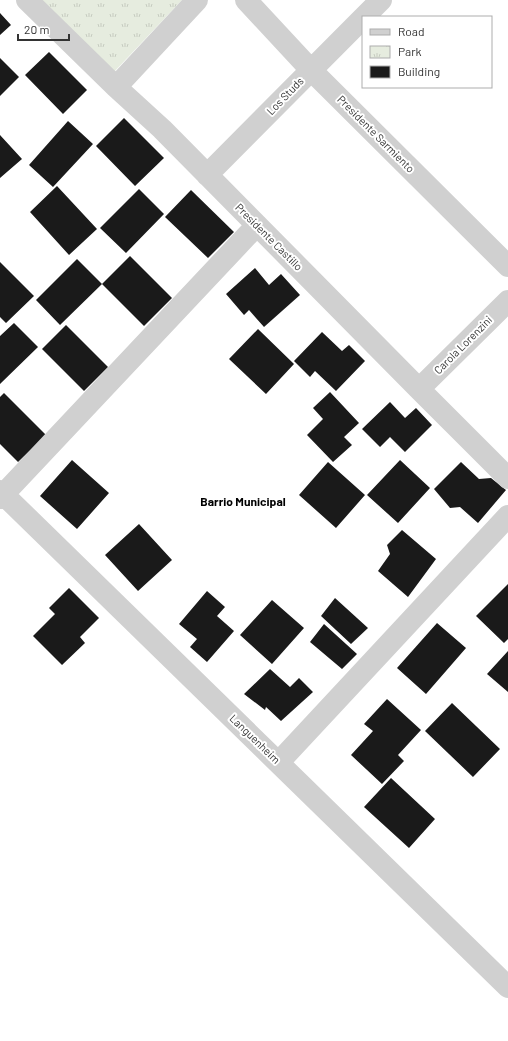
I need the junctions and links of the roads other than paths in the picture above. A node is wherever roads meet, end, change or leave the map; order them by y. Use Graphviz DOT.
graph roads {
  1 [pos="27,0"];
  2 [pos="197,0"];
  3 [pos="246,0"];
  4 [pos="381,0"];
  5 [pos="364,16"];
  6 [pos="362,18"];
  7 [pos="311,70"];
  8 [pos="116,87"];
  9 [pos="207,175"];
  10 [pos="257,225"];
  11 [pos="508,266"];
  12 [pos="508,301"];
  13 [pos="419,390"];
  14 [pos="508,478"];
  15 [pos="1,495"];
  16 [pos="508,516"];
  17 [pos="279,762"];
  18 [pos="508,987"];
  1 -- 8 [label="street, Presidente Castillo"];
  2 -- 8 [label="street"];
  3 -- 7 [label="street, Presidente Sarmiento"];
  4 -- 5 [label="street, Los Studs"];
  6 -- 7 [label="street, Los Studs"];
  7 -- 9 [label="street, Los Studs"];
  7 -- 11 [label="street, Presidente Sarmiento"];
  8 -- 9 [label="street, Presidente Castillo"];
  9 -- 10 [label="street, Presidente Castillo"];
  10 -- 13 [label="street, Presidente Castillo"];
  10 -- 15 [label="street"];
  12 -- 13 [label="street, Carola Lorenzini"];
  13 -- 14 [label="street, Presidente Castillo"];
  15 -- 17 [label="street, Languenheim"];
  16 -- 17 [label="street"];
  17 -- 18 [label="street, Languenheim"];
}
